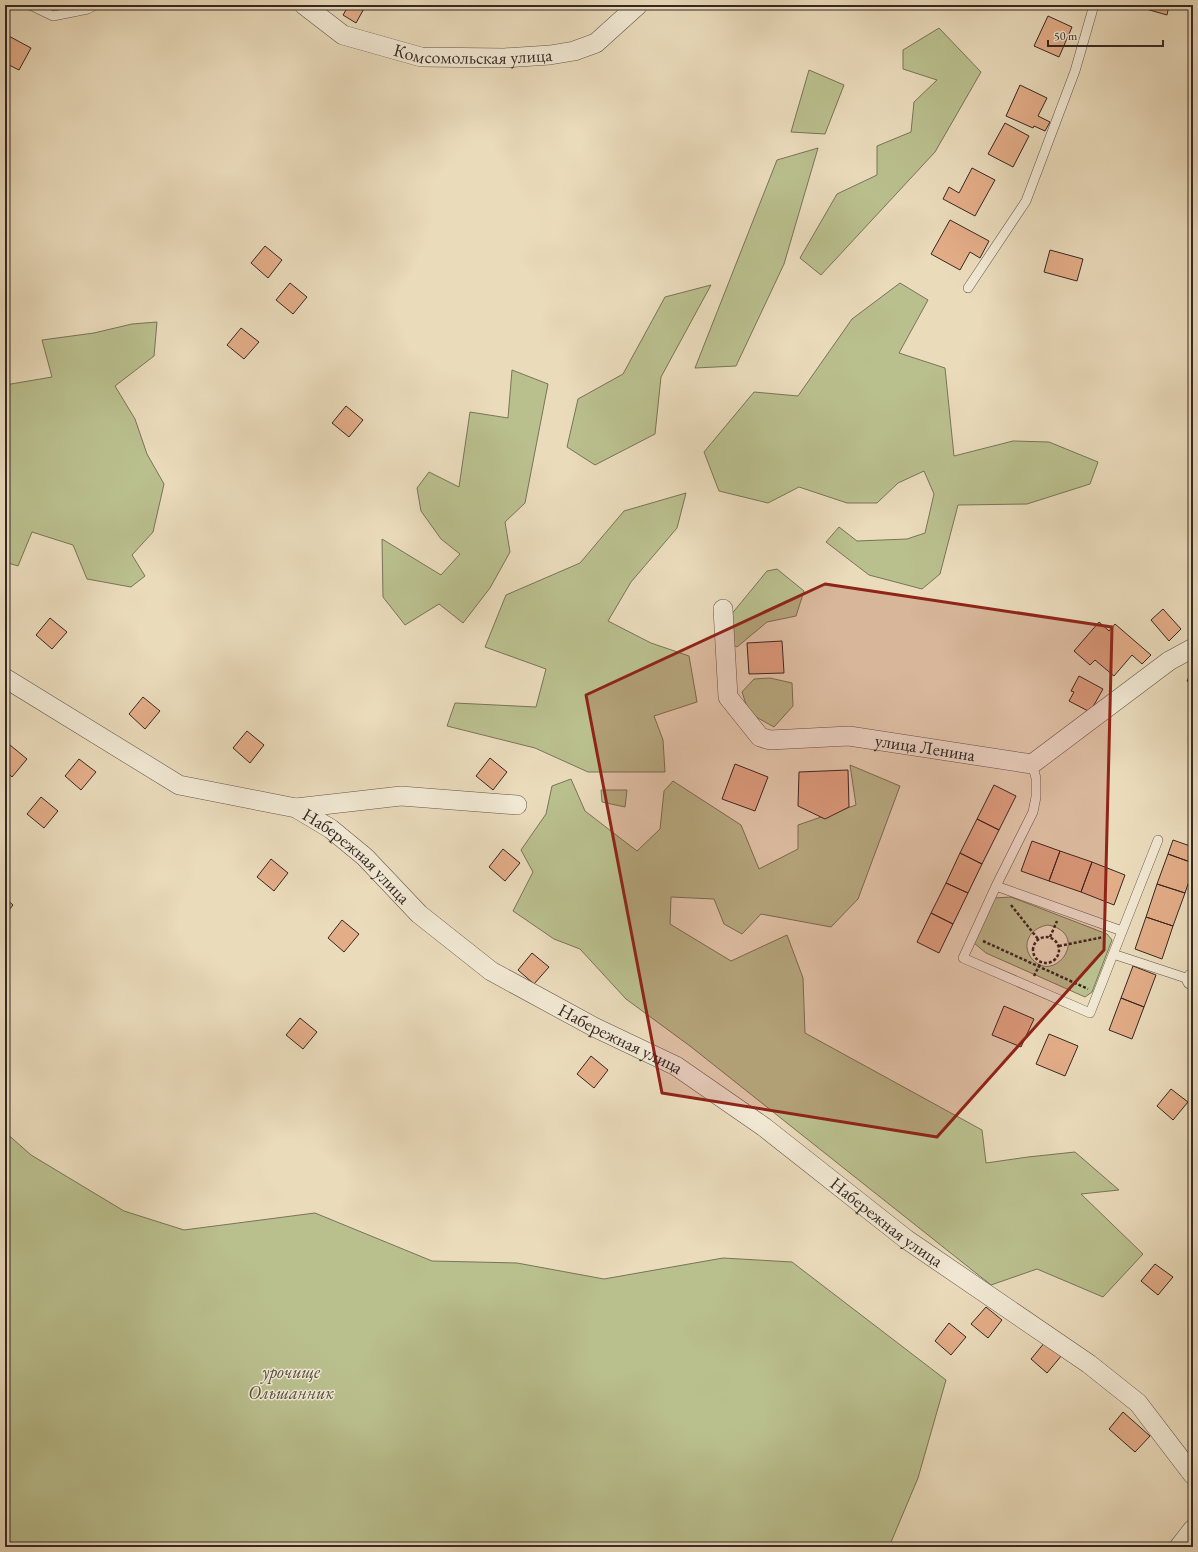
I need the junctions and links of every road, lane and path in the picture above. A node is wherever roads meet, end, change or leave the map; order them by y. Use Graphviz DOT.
graph roads {
  1 [pos="30,5"];
  2 [pos="95,5"];
  3 [pos="304,5"];
  4 [pos="638,5"];
  5 [pos="1094,5"];
  6 [pos="968,288"];
  7 [pos="723,609"];
  8 [pos="1193,648"];
  9 [pos="5,678"];
  10 [pos="1032,764"];
  11 [pos="517,805"];
  12 [pos="296,808"];
  13 [pos="1158,840"];
  14 [pos="996,886"];
  15 [pos="1062,910"];
  16 [pos="1121,933"];
  17 [pos="1050,936"];
  18 [pos="972,937"];
  19 [pos="1038,939"];
  20 [pos="1059,946"];
  21 [pos="1113,954"];
  22 [pos="1193,979"];
  23 [pos="1098,993"];
  24 [pos="1193,1475"];
  25 [pos="1193,1529"];
  26 [pos="1179,1547"];
  1 -- 2 [label="lane"];
  3 -- 4 [label="street, Комсомольская улица"];
  5 -- 6 [label="lane"];
  7 -- 10 [label="street, улица Ленина"];
  8 -- 10 [label="street"];
  9 -- 12 [label="street, Набережная улица"];
  10 -- 14 [label="lane"];
  11 -- 12 [label="street"];
  12 -- 24 [label="street, Набережная улица"];
  13 -- 16 [label="lane"];
  14 -- 15 [label="lane"];
  14 -- 18 [label="lane"];
  14 -- 19 [label="path"];
  15 -- 16 [label="lane"];
  15 -- 17 [label="path"];
  16 -- 20 [label="path"];
  16 -- 21 [label="lane"];
  17 -- 19 [label="path"];
  17 -- 20 [label="path"];
  18 -- 23 [label="path"];
  18 -- 23 [label="lane"];
  19 -- 20 [label="path"];
  21 -- 22 [label="lane"];
  21 -- 23 [label="lane"];
  25 -- 26 [label="street"];
}
